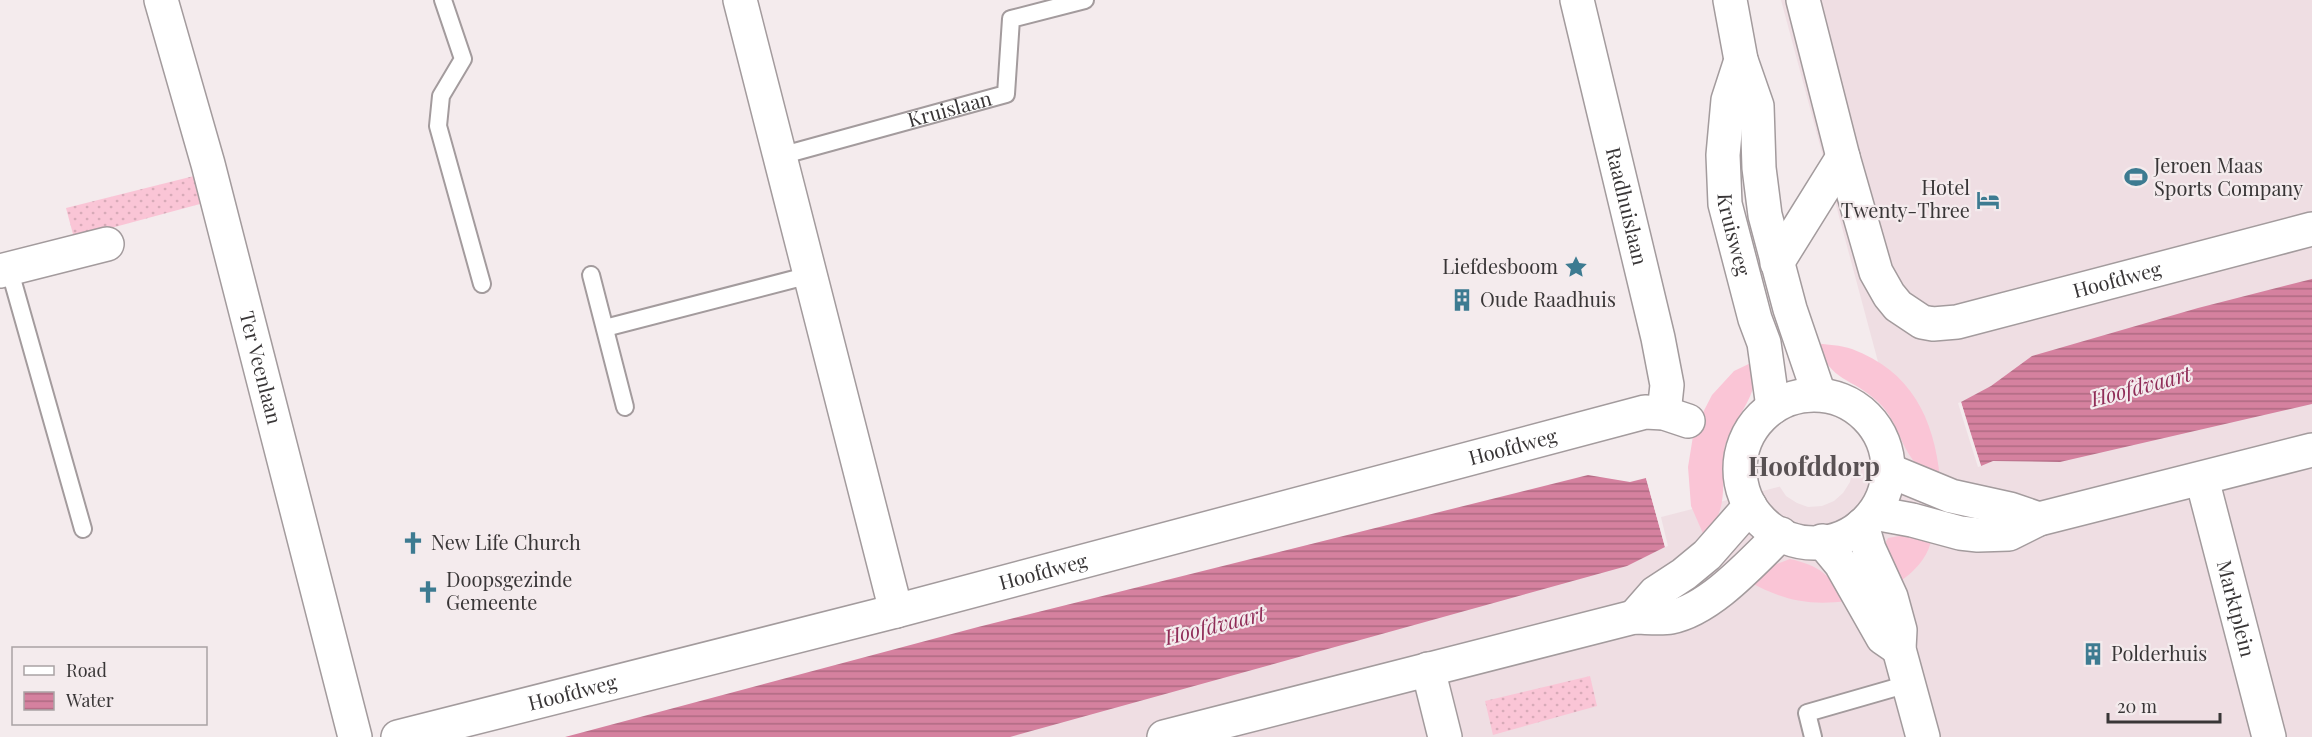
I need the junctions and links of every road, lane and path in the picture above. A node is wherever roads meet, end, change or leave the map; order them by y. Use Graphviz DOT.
graph roads {
  1 [pos="161,0"];
  2 [pos="443,0"];
  3 [pos="740,0"];
  4 [pos="1085,0"];
  5 [pos="1577,0"];
  6 [pos="1730,0"];
  7 [pos="1803,0"];
  8 [pos="1741,60"];
  9 [pos="780,156"];
  10 [pos="1843,157"];
  11 [pos="2312,230"];
  12 [pos="107,244"];
  13 [pos="1777,263"];
  14 [pos="4,269"];
  15 [pos="591,275"];
  16 [pos="810,275"];
  17 [pos="482,284"];
  18 [pos="605,328"];
  19 [pos="1819,394"];
  20 [pos="625,407"];
  21 [pos="1773,408"];
  22 [pos="1676,417"];
  23 [pos="2312,450"];
  24 [pos="1888,470"];
  25 [pos="2202,479"];
  26 [pos="1750,506"];
  27 [pos="1868,519"];
  28 [pos="2039,519"];
  29 [pos="83,530"];
  30 [pos="1781,534"];
  31 [pos="1822,541"];
  32 [pos="896,611"];
  33 [pos="1634,617"];
  34 [pos="1899,649"];
  35 [pos="1428,669"];
  36 [pos="1908,684"];
  37 [pos="355,737"];
  38 [pos="398,737"];
  39 [pos="1164,737"];
  40 [pos="1445,737"];
  41 [pos="1813,737"];
  42 [pos="1923,737"];
  43 [pos="2269,737"];
  1 -- 37 [label="street, Ter Veenlaan"];
  2 -- 17 [label="lane"];
  3 -- 9 [label="street"];
  4 -- 9 [label="lane, Kruislaan"];
  5 -- 22 [label="street, Raadhuislaan"];
  6 -- 8 [label="street, Kruisweg"];
  7 -- 10 [label="street"];
  8 -- 13 [label="street, Kruisweg"];
  8 -- 21 [label="street, Kruisweg"];
  9 -- 16 [label="street"];
  10 -- 11 [label="street, Hoofdweg"];
  10 -- 13 [label="street"];
  12 -- 14 [label="street"];
  13 -- 19 [label="street, Kruisweg"];
  14 -- 29 [label="lane"];
  15 -- 18 [label="lane"];
  16 -- 18 [label="lane"];
  16 -- 32 [label="street"];
  18 -- 20 [label="lane"];
  19 -- 21 [label="street"];
  19 -- 24 [label="street"];
  21 -- 26 [label="street"];
  22 -- 32 [label="street, Hoofdweg"];
  23 -- 25 [label="street"];
  24 -- 27 [label="street"];
  24 -- 28 [label="street"];
  25 -- 28 [label="street"];
  25 -- 43 [label="street, Marktplein"];
  26 -- 30 [label="street"];
  26 -- 33 [label="street"];
  27 -- 28 [label="street"];
  27 -- 31 [label="street"];
  27 -- 34 [label="street"];
  30 -- 31 [label="street"];
  30 -- 33 [label="street"];
  31 -- 34 [label="street"];
  32 -- 38 [label="street, Hoofdweg"];
  33 -- 35 [label="street"];
  34 -- 36 [label="street"];
  35 -- 39 [label="street"];
  35 -- 40 [label="street"];
  36 -- 41 [label="lane"];
  36 -- 42 [label="street"];
}
